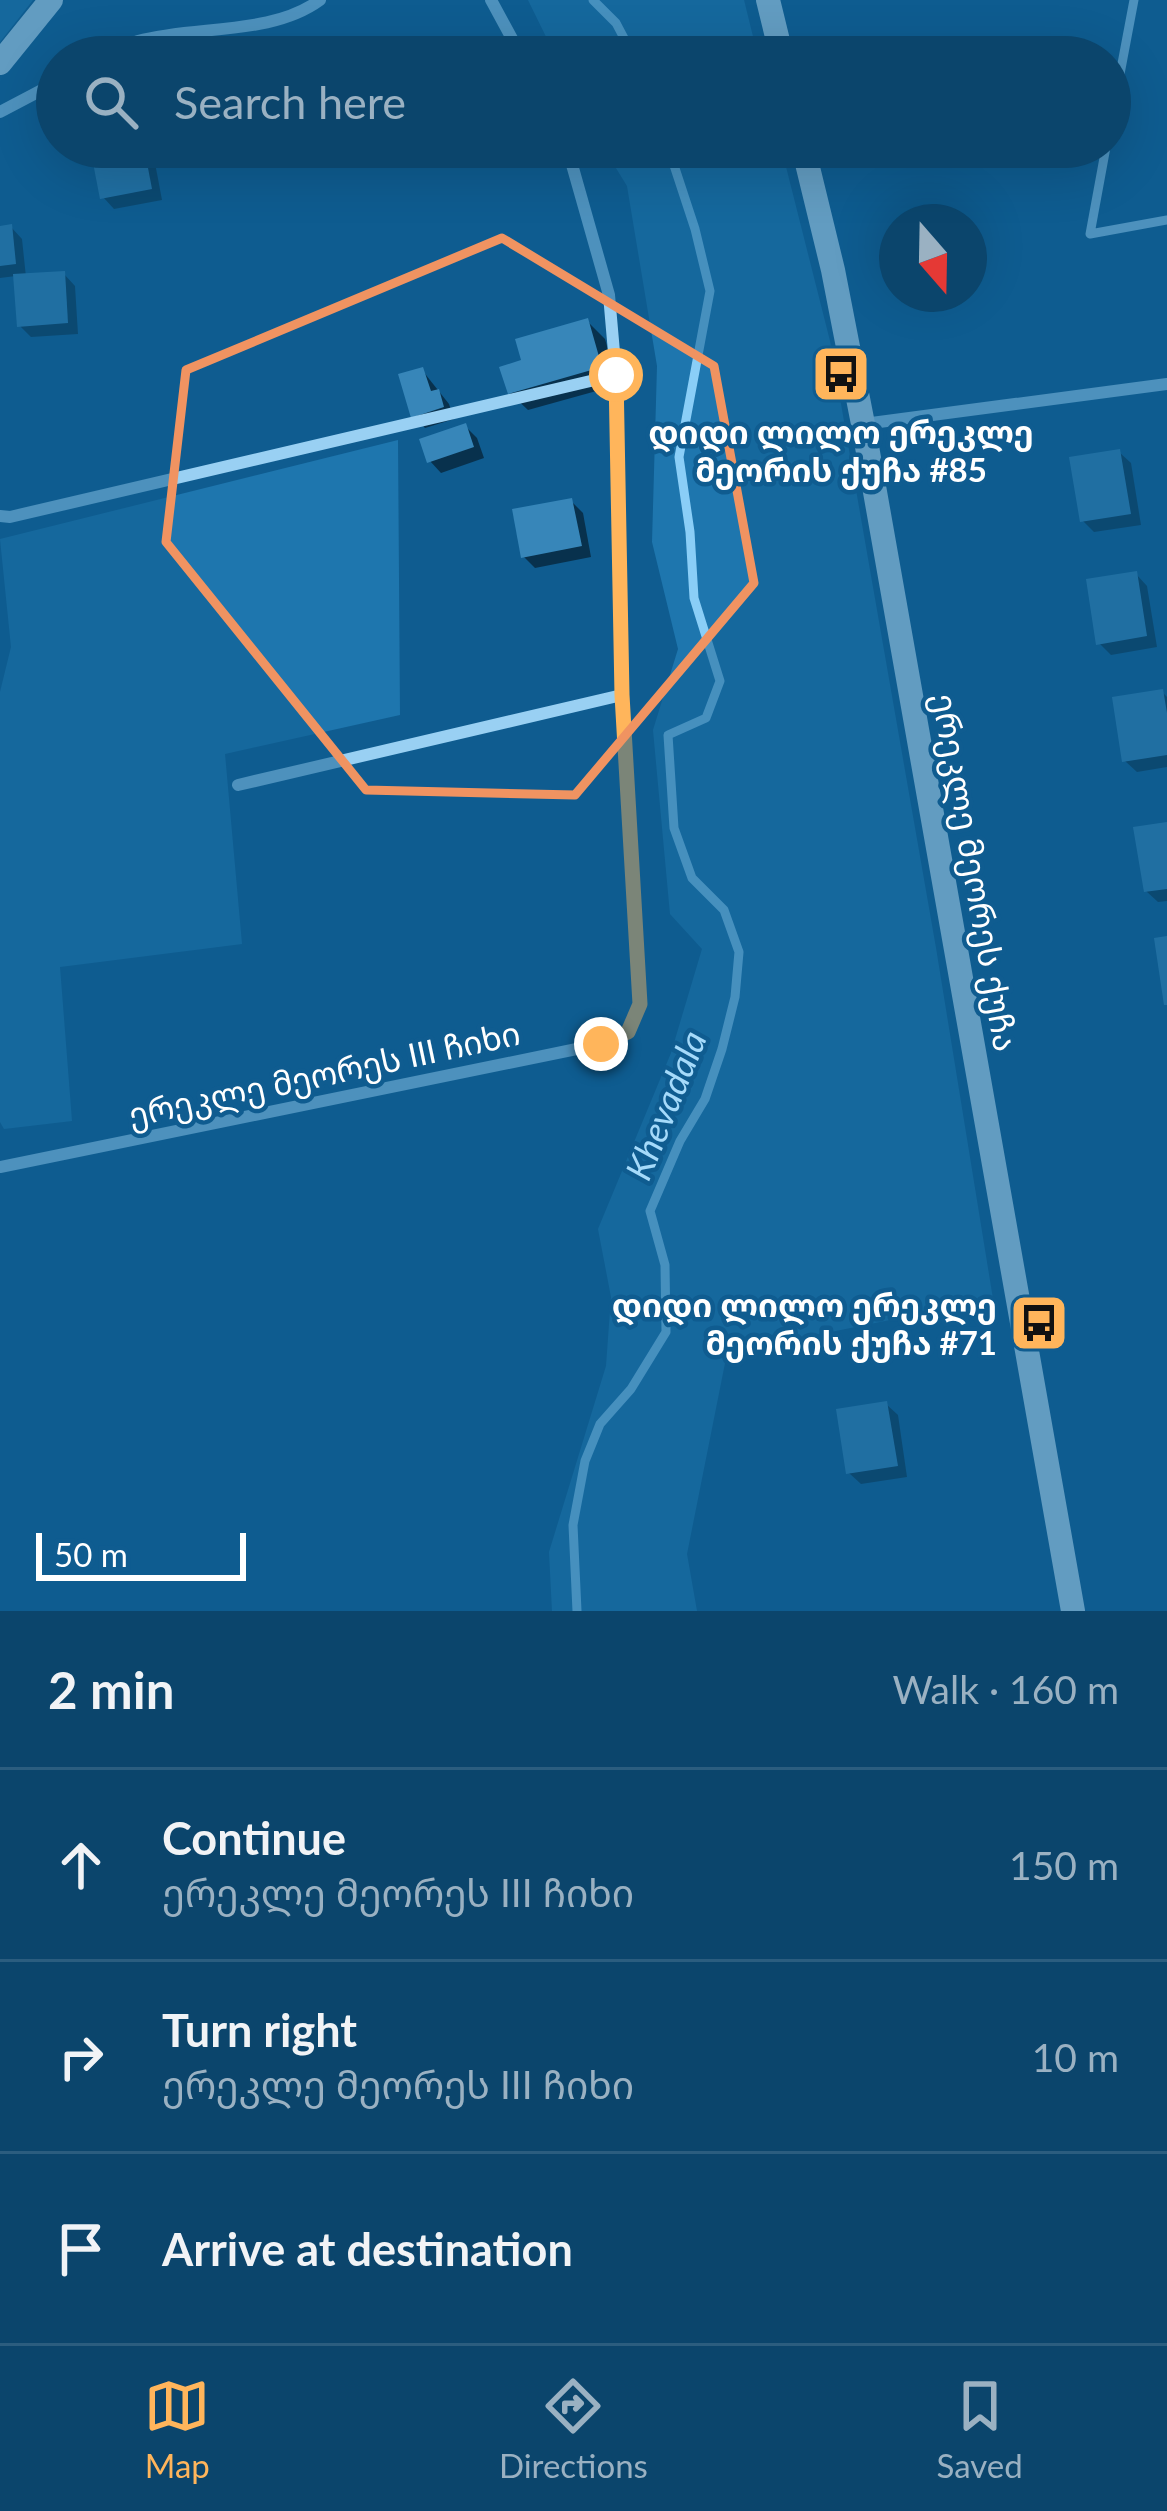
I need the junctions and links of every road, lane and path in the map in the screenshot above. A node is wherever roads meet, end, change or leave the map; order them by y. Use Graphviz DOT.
graph roads {
  1 [pos="51,0"];
  2 [pos="320,0"];
  3 [pos="491,0"];
  4 [pos="768,0"];
  5 [pos="1134,0"];
  6 [pos="165,36"];
  7 [pos="511,36"];
  8 [pos="777,36"];
  9 [pos="1127,36"];
  10 [pos="0,63"];
  11 [pos="36,93"];
  12 [pos="0,112"];
  13 [pos="573,168"];
  14 [pos="808,168"];
  15 [pos="1102,168"];
  16 [pos="1167,220"];
  17 [pos="616,375"];
  18 [pos="1167,384"];
  19 [pos="862,424"];
  20 [pos="0,516"];
  21 [pos="622,695"];
  22 [pos="238,785"];
  23 [pos="0,1167"];
  24 [pos="1073,1611"];
  1 -- 10 [label="street"];
  2 -- 6 [label="street"];
  3 -- 7 [label="street"];
  4 -- 8 [label="street"];
  5 -- 9 [label="lane"];
  11 -- 12 [label="street"];
  13 -- 17 [label="street, ერეკლე მეორეს III ჩიხი"];
  14 -- 19 [label="street, ერეკლე მეორეს ქუჩა"];
  15 -- 16 [label="lane"];
  17 -- 20 [label="street"];
  17 -- 21 [label="street, ერეკლე მეორეს III ჩიხი"];
  18 -- 19 [label="street"];
  19 -- 24 [label="street, ერეკლე მეორეს ქუჩა"];
  21 -- 22 [label="street"];
  21 -- 23 [label="street, ერეკლე მეორეს III ჩიხი"];
}
